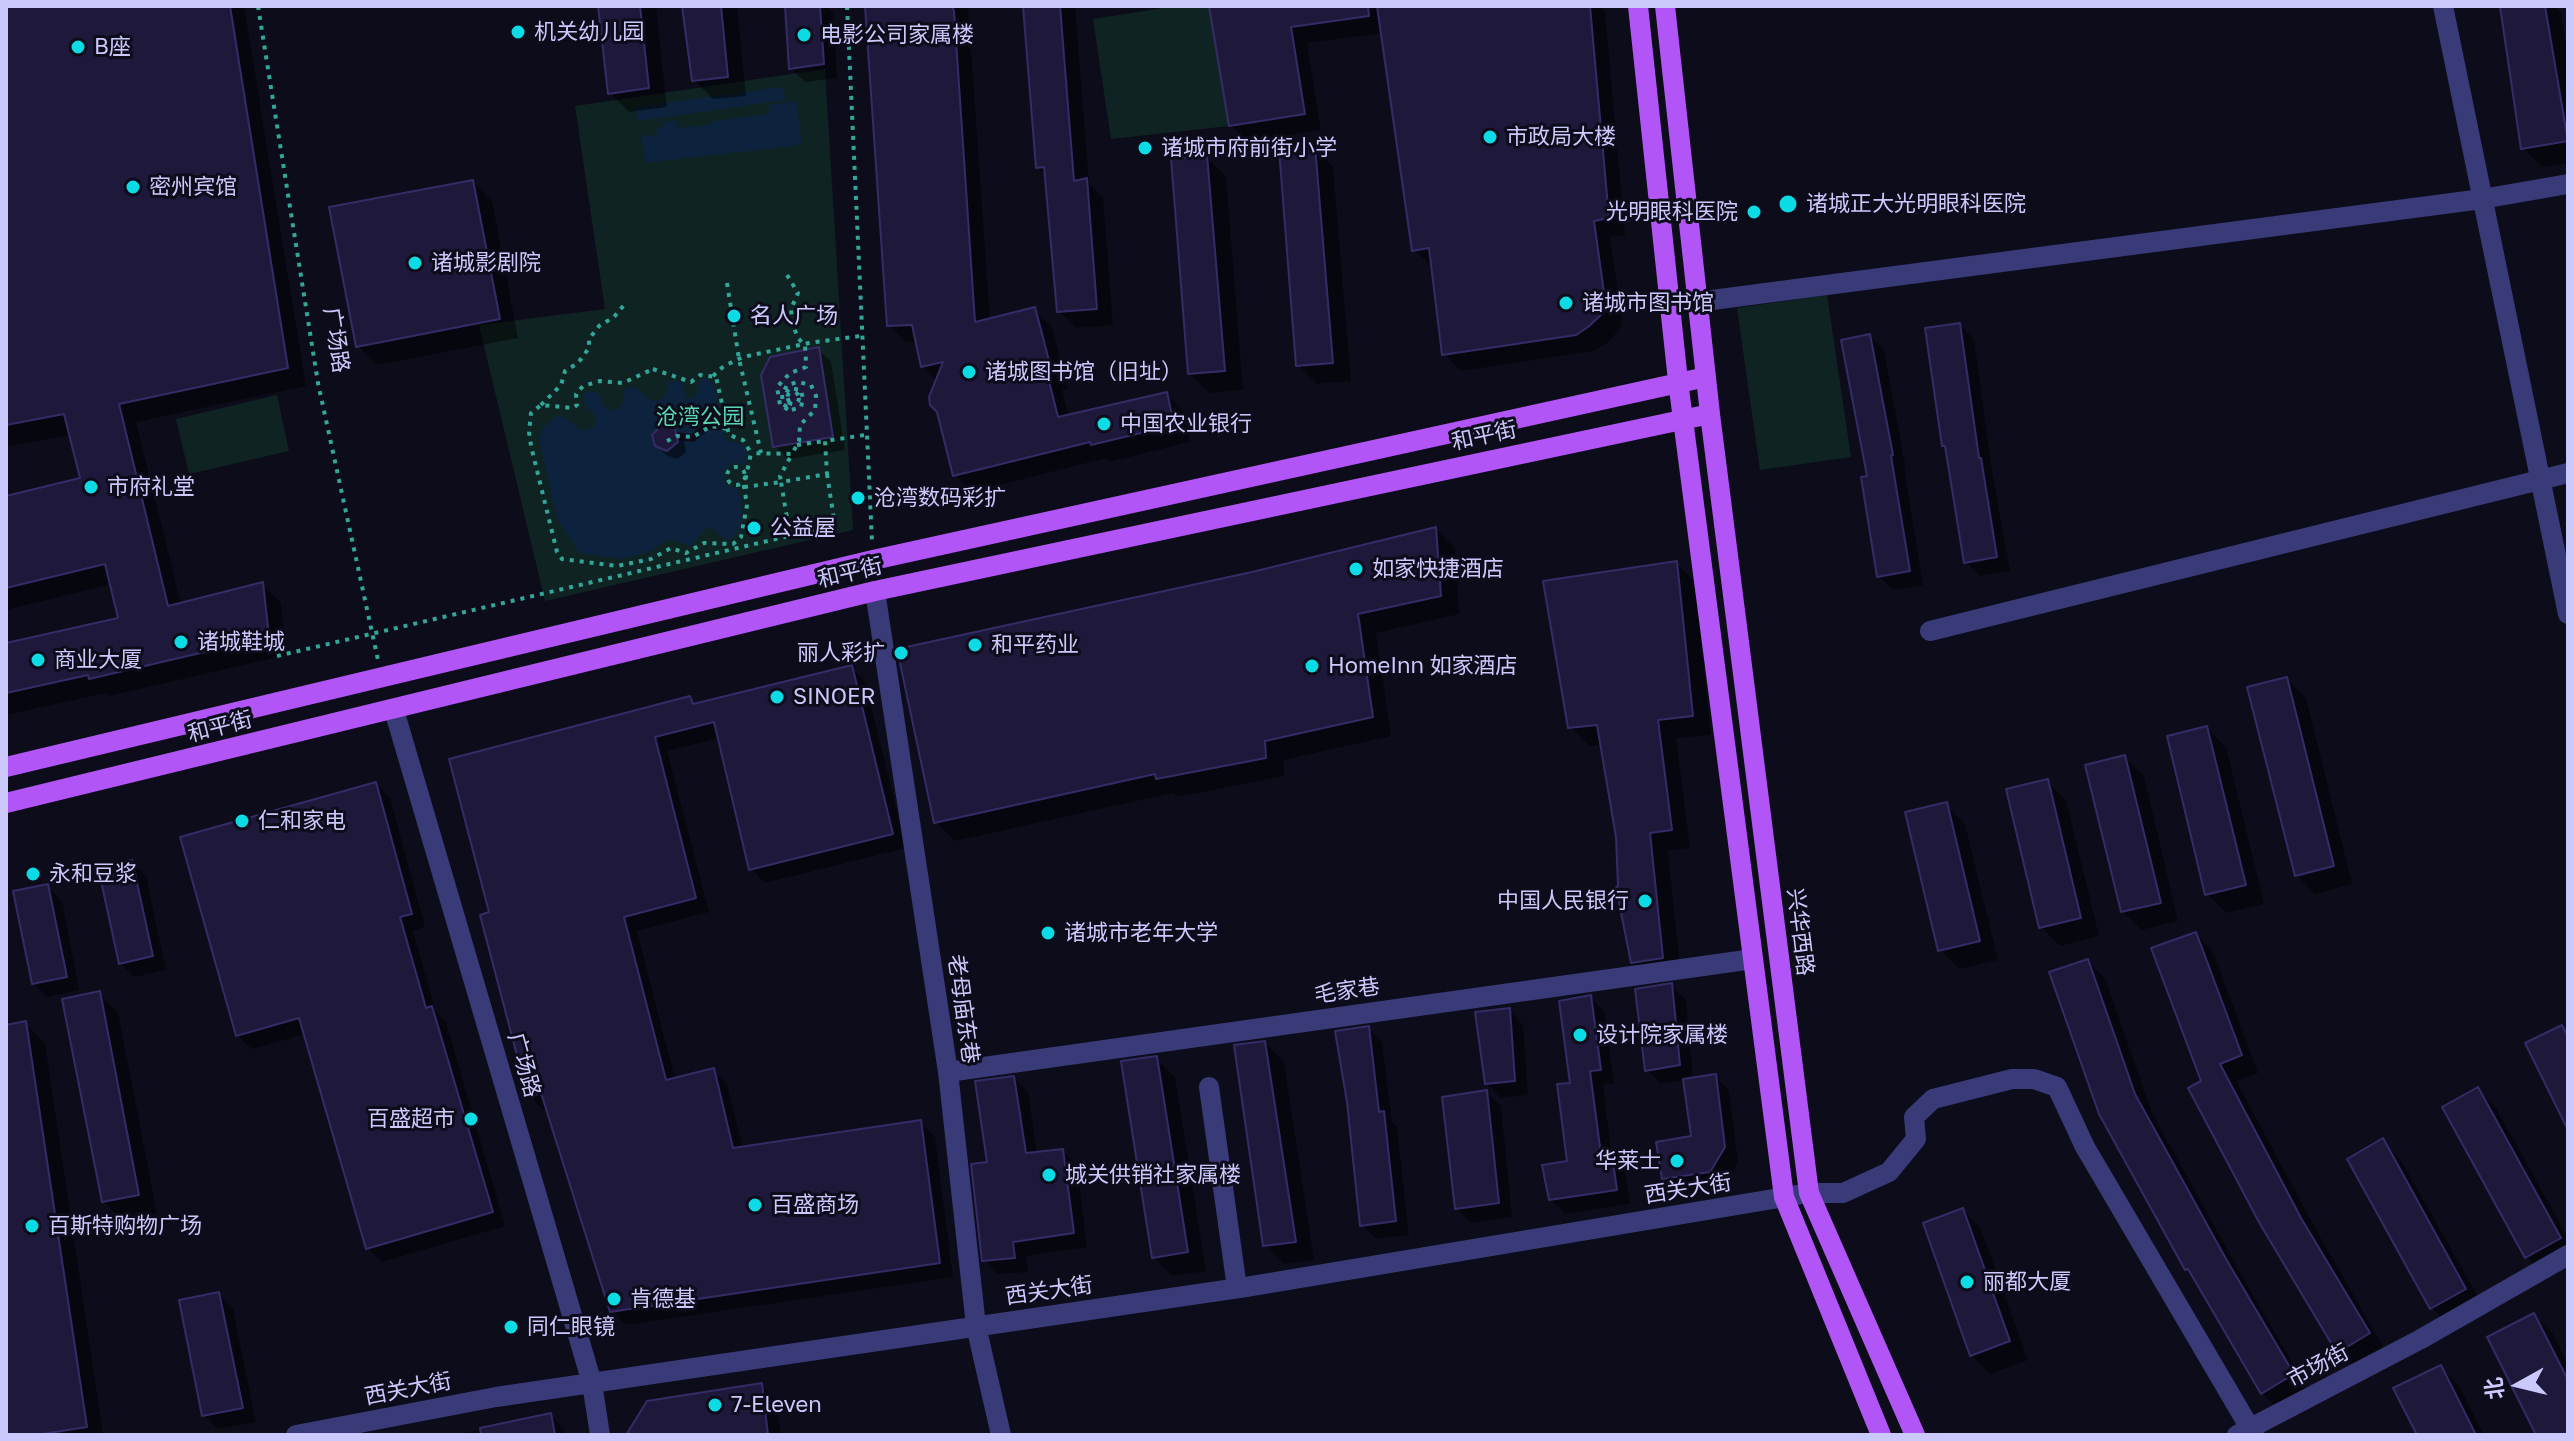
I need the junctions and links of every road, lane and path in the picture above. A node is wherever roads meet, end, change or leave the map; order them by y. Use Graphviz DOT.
graph roads {
  1 [pos="258,6"];
  2 [pos="847,6"];
  3 [pos="1638,6"];
  4 [pos="1665,6"];
  5 [pos="2443,6"];
  6 [pos="2568,184"];
  7 [pos="2482,199"];
  8 [pos="787,275"];
  9 [pos="727,283"];
  10 [pos="1697,302"];
  11 [pos="624,305"];
  12 [pos="860,336"];
  13 [pos="802,344"];
  14 [pos="739,359"];
  15 [pos="713,376"];
  16 [pos="1706,377"];
  17 [pos="1678,381"];
  18 [pos="789,402"];
  19 [pos="541,405"];
  20 [pos="791,410"];
  21 [pos="1710,414"];
  22 [pos="1683,418"];
  23 [pos="727,429"];
  24 [pos="865,435"];
  25 [pos="667,441"];
  26 [pos="825,441"];
  27 [pos="797,445"];
  28 [pos="751,453"];
  29 [pos="761,453"];
  30 [pos="792,454"];
  31 [pos="2568,473"];
  32 [pos="827,474"];
  33 [pos="745,477"];
  34 [pos="2540,480"];
  35 [pos="781,482"];
  36 [pos="744,487"];
  37 [pos="790,536"];
  38 [pos="873,560"];
  39 [pos="875,591"];
  40 [pos="2568,614"];
  41 [pos="1930,631"];
  42 [pos="372,634"];
  43 [pos="277,656"];
  44 [pos="383,678"];
  45 [pos="394,710"];
  46 [pos="6,767"];
  47 [pos="6,803"];
  48 [pos="1753,959"];
  49 [pos="948,1072"];
  50 [pos="1209,1087"];
  51 [pos="1809,1193"];
  52 [pos="1784,1197"];
  53 [pos="2568,1255"];
  54 [pos="1237,1288"];
  55 [pos="976,1326"];
  56 [pos="592,1383"];
  57 [pos="2247,1433"];
  58 [pos="296,1435"];
  59 [pos="600,1435"];
  60 [pos="1001,1435"];
  61 [pos="1881,1435"];
  62 [pos="1915,1435"];
  1 -- 42 [label="path, 广场路"];
  2 -- 12 [label="path"];
  3 -- 17 [label="main road"];
  4 -- 10 [label="main road, 兴华西路"];
  5 -- 7 [label="street"];
  6 -- 7 [label="street"];
  7 -- 10 [label="street"];
  7 -- 34 [label="street"];
  8 -- 13 [label="path"];
  9 -- 14 [label="path"];
  10 -- 16 [label="main road, 兴华西路"];
  11 -- 19 [label="path"];
  12 -- 13 [label="path"];
  12 -- 24 [label="path"];
  13 -- 14 [label="path"];
  13 -- 20 [label="path"];
  14 -- 15 [label="path"];
  14 -- 29 [label="path"];
  15 -- 19 [label="path"];
  15 -- 23 [label="path"];
  16 -- 17 [label="main road, 和平街"];
  16 -- 21 [label="main road, 兴华西路"];
  17 -- 22 [label="main road"];
  17 -- 38 [label="main road, 和平街"];
  18 -- 20 [label="path"];
  19 -- 36 [label="path"];
  20 -- 27 [label="path"];
  21 -- 22 [label="main road, 和平街"];
  21 -- 51 [label="main road, 兴华西路"];
  22 -- 39 [label="main road, 和平街"];
  22 -- 48 [label="main road"];
  23 -- 25 [label="path"];
  23 -- 28 [label="path"];
  24 -- 26 [label="path"];
  24 -- 38 [label="path"];
  26 -- 27 [label="path"];
  26 -- 32 [label="path"];
  27 -- 30 [label="path"];
  28 -- 29 [label="path"];
  28 -- 33 [label="path"];
  29 -- 30 [label="path"];
  30 -- 35 [label="path"];
  31 -- 34 [label="street"];
  32 -- 35 [label="path"];
  32 -- 37 [label="path"];
  33 -- 33 [label="path"];
  33 -- 36 [label="path"];
  34 -- 40 [label="street"];
  34 -- 41 [label="street"];
  35 -- 36 [label="path"];
  35 -- 37 [label="path"];
  37 -- 42 [label="path"];
  38 -- 44 [label="main road, 和平街"];
  39 -- 45 [label="main road, 和平街"];
  39 -- 49 [label="street, 老母庙东巷"];
  42 -- 43 [label="path"];
  42 -- 44 [label="path, 广场路"];
  44 -- 46 [label="main road, 和平街"];
  45 -- 47 [label="main road, 和平街"];
  45 -- 56 [label="street, 广场路"];
  48 -- 49 [label="street, 毛家巷"];
  48 -- 52 [label="main road"];
  49 -- 55 [label="street, 老母庙东巷"];
  50 -- 54 [label="street"];
  51 -- 52 [label="street, 西关大街"];
  51 -- 57 [label="street, 西关大街"];
  51 -- 62 [label="main road, 兴华西路"];
  52 -- 54 [label="street, 西关大街"];
  52 -- 61 [label="main road"];
  53 -- 57 [label="street, 市场街"];
  54 -- 55 [label="street, 西关大街"];
  55 -- 56 [label="street, 西关大街"];
  55 -- 60 [label="street, 老母庙东巷"];
  56 -- 58 [label="street, 西关大街"];
  56 -- 59 [label="street, 广场路"];
}
